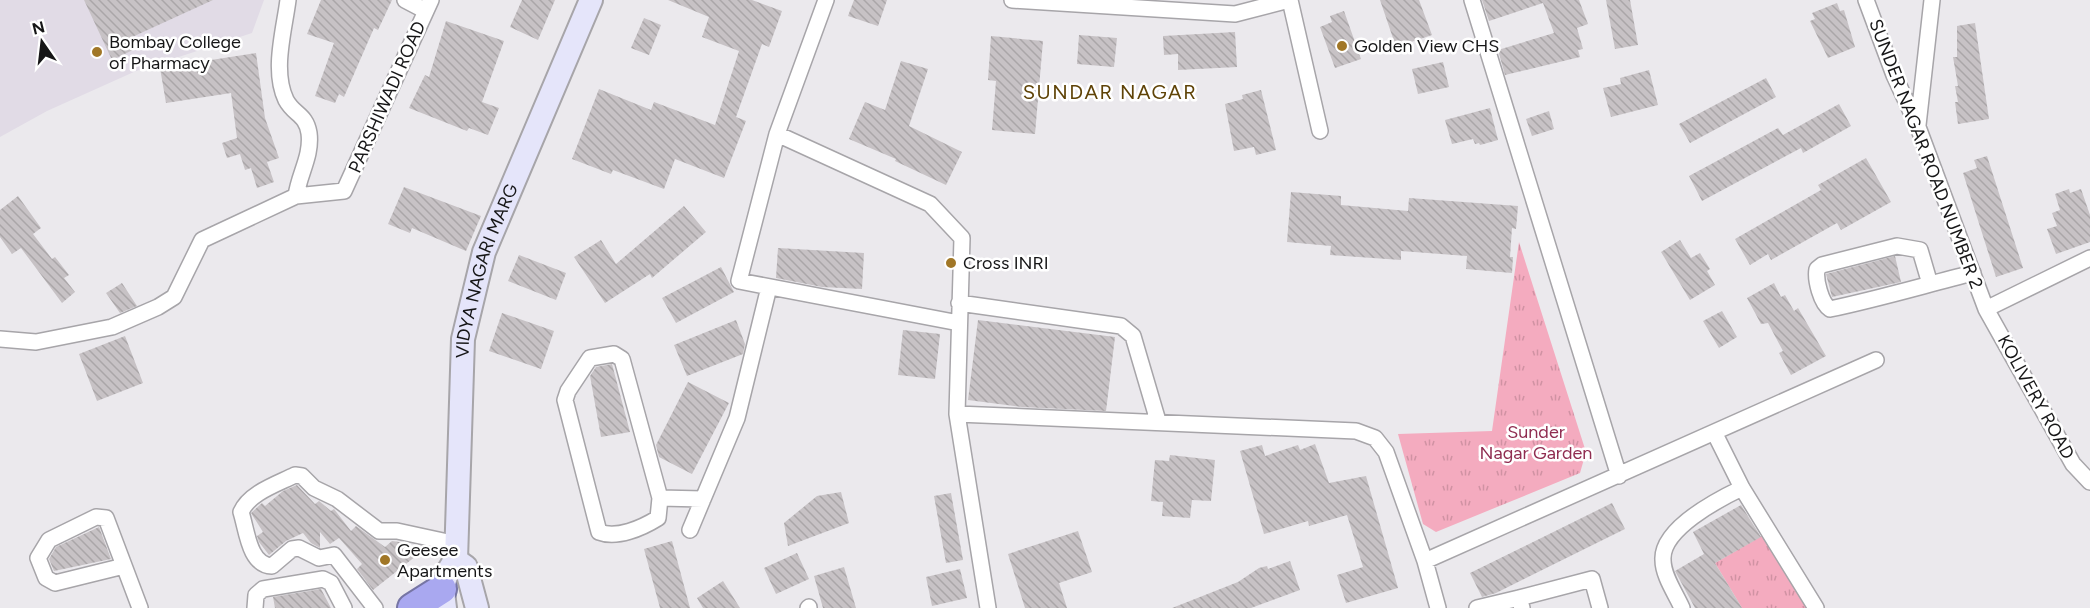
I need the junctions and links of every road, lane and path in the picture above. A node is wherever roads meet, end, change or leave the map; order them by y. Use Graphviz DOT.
graph roads {
  1 [pos="288,0"];
  2 [pos="405,0"];
  3 [pos="591,0"];
  4 [pos="826,0"];
  5 [pos="1012,0"];
  6 [pos="1289,0"];
  7 [pos="1472,0"];
  8 [pos="1866,0"];
  9 [pos="1932,0"];
  10 [pos="428,5"];
  11 [pos="1918,127"];
  12 [pos="1320,131"];
  13 [pos="777,134"];
  14 [pos="296,196"];
  15 [pos="2090,258"];
  16 [pos="1973,273"];
  17 [pos="1930,284"];
  18 [pos="769,287"];
  19 [pos="959,303"];
  20 [pos="1986,309"];
  21 [pos="959,323"];
  22 [pos="0,339"];
  23 [pos="1876,360"];
  24 [pos="957,414"];
  25 [pos="1158,421"];
  26 [pos="1715,434"];
  27 [pos="1619,476"];
  28 [pos="2090,482"];
  29 [pos="1742,488"];
  30 [pos="660,498"];
  31 [pos="703,499"];
  32 [pos="690,530"];
  33 [pos="457,552"];
  34 [pos="1425,561"];
  35 [pos="124,566"];
  36 [pos="443,598"];
  37 [pos="1521,603"];
  38 [pos="140,608"];
  39 [pos="255,608"];
  40 [pos="344,608"];
  41 [pos="375,608"];
  42 [pos="412,608"];
  43 [pos="477,608"];
  44 [pos="988,608"];
  45 [pos="1438,608"];
  46 [pos="1477,608"];
  47 [pos="1600,608"];
  48 [pos="1682,608"];
  49 [pos="1816,608"];
  1 -- 14 [label="street"];
  2 -- 10 [label="street"];
  3 -- 33 [label="main road, VIDYA NAGARI MARG"];
  4 -- 13 [label="street"];
  5 -- 6 [label="street"];
  6 -- 12 [label="street"];
  7 -- 27 [label="street"];
  8 -- 11 [label="street, SUNDER NAGAR ROAD NUMBER 2"];
  9 -- 11 [label="street"];
  10 -- 14 [label="street, PARSHIWADI ROAD"];
  11 -- 16 [label="street, SUNDER NAGAR ROAD NUMBER 2"];
  13 -- 18 [label="street"];
  13 -- 19 [label="street"];
  14 -- 22 [label="street, PARSHIWADI ROAD"];
  15 -- 20 [label="street"];
  16 -- 17 [label="street"];
  16 -- 20 [label="street, SUNDER NAGAR ROAD NUMBER 2"];
  17 -- 17 [label="street"];
  18 -- 21 [label="street"];
  18 -- 31 [label="street"];
  19 -- 21 [label="street"];
  19 -- 25 [label="street"];
  20 -- 28 [label="street, KOLIVERY ROAD"];
  21 -- 24 [label="street"];
  23 -- 26 [label="street"];
  24 -- 25 [label="street"];
  24 -- 44 [label="street"];
  25 -- 34 [label="street"];
  26 -- 27 [label="street"];
  26 -- 29 [label="street"];
  27 -- 34 [label="street"];
  29 -- 48 [label="street"];
  29 -- 49 [label="street"];
  30 -- 30 [label="street"];
  30 -- 31 [label="street"];
  31 -- 32 [label="street"];
  33 -- 36 [label="main road, VIDYA NAGARI MARG"];
  33 -- 41 [label="street"];
  33 -- 43 [label="main road"];
  34 -- 45 [label="street"];
  35 -- 35 [label="street"];
  35 -- 38 [label="street"];
  36 -- 42 [label="highway"];
  37 -- 46 [label="street"];
  37 -- 47 [label="street"];
  39 -- 40 [label="street"];
}
